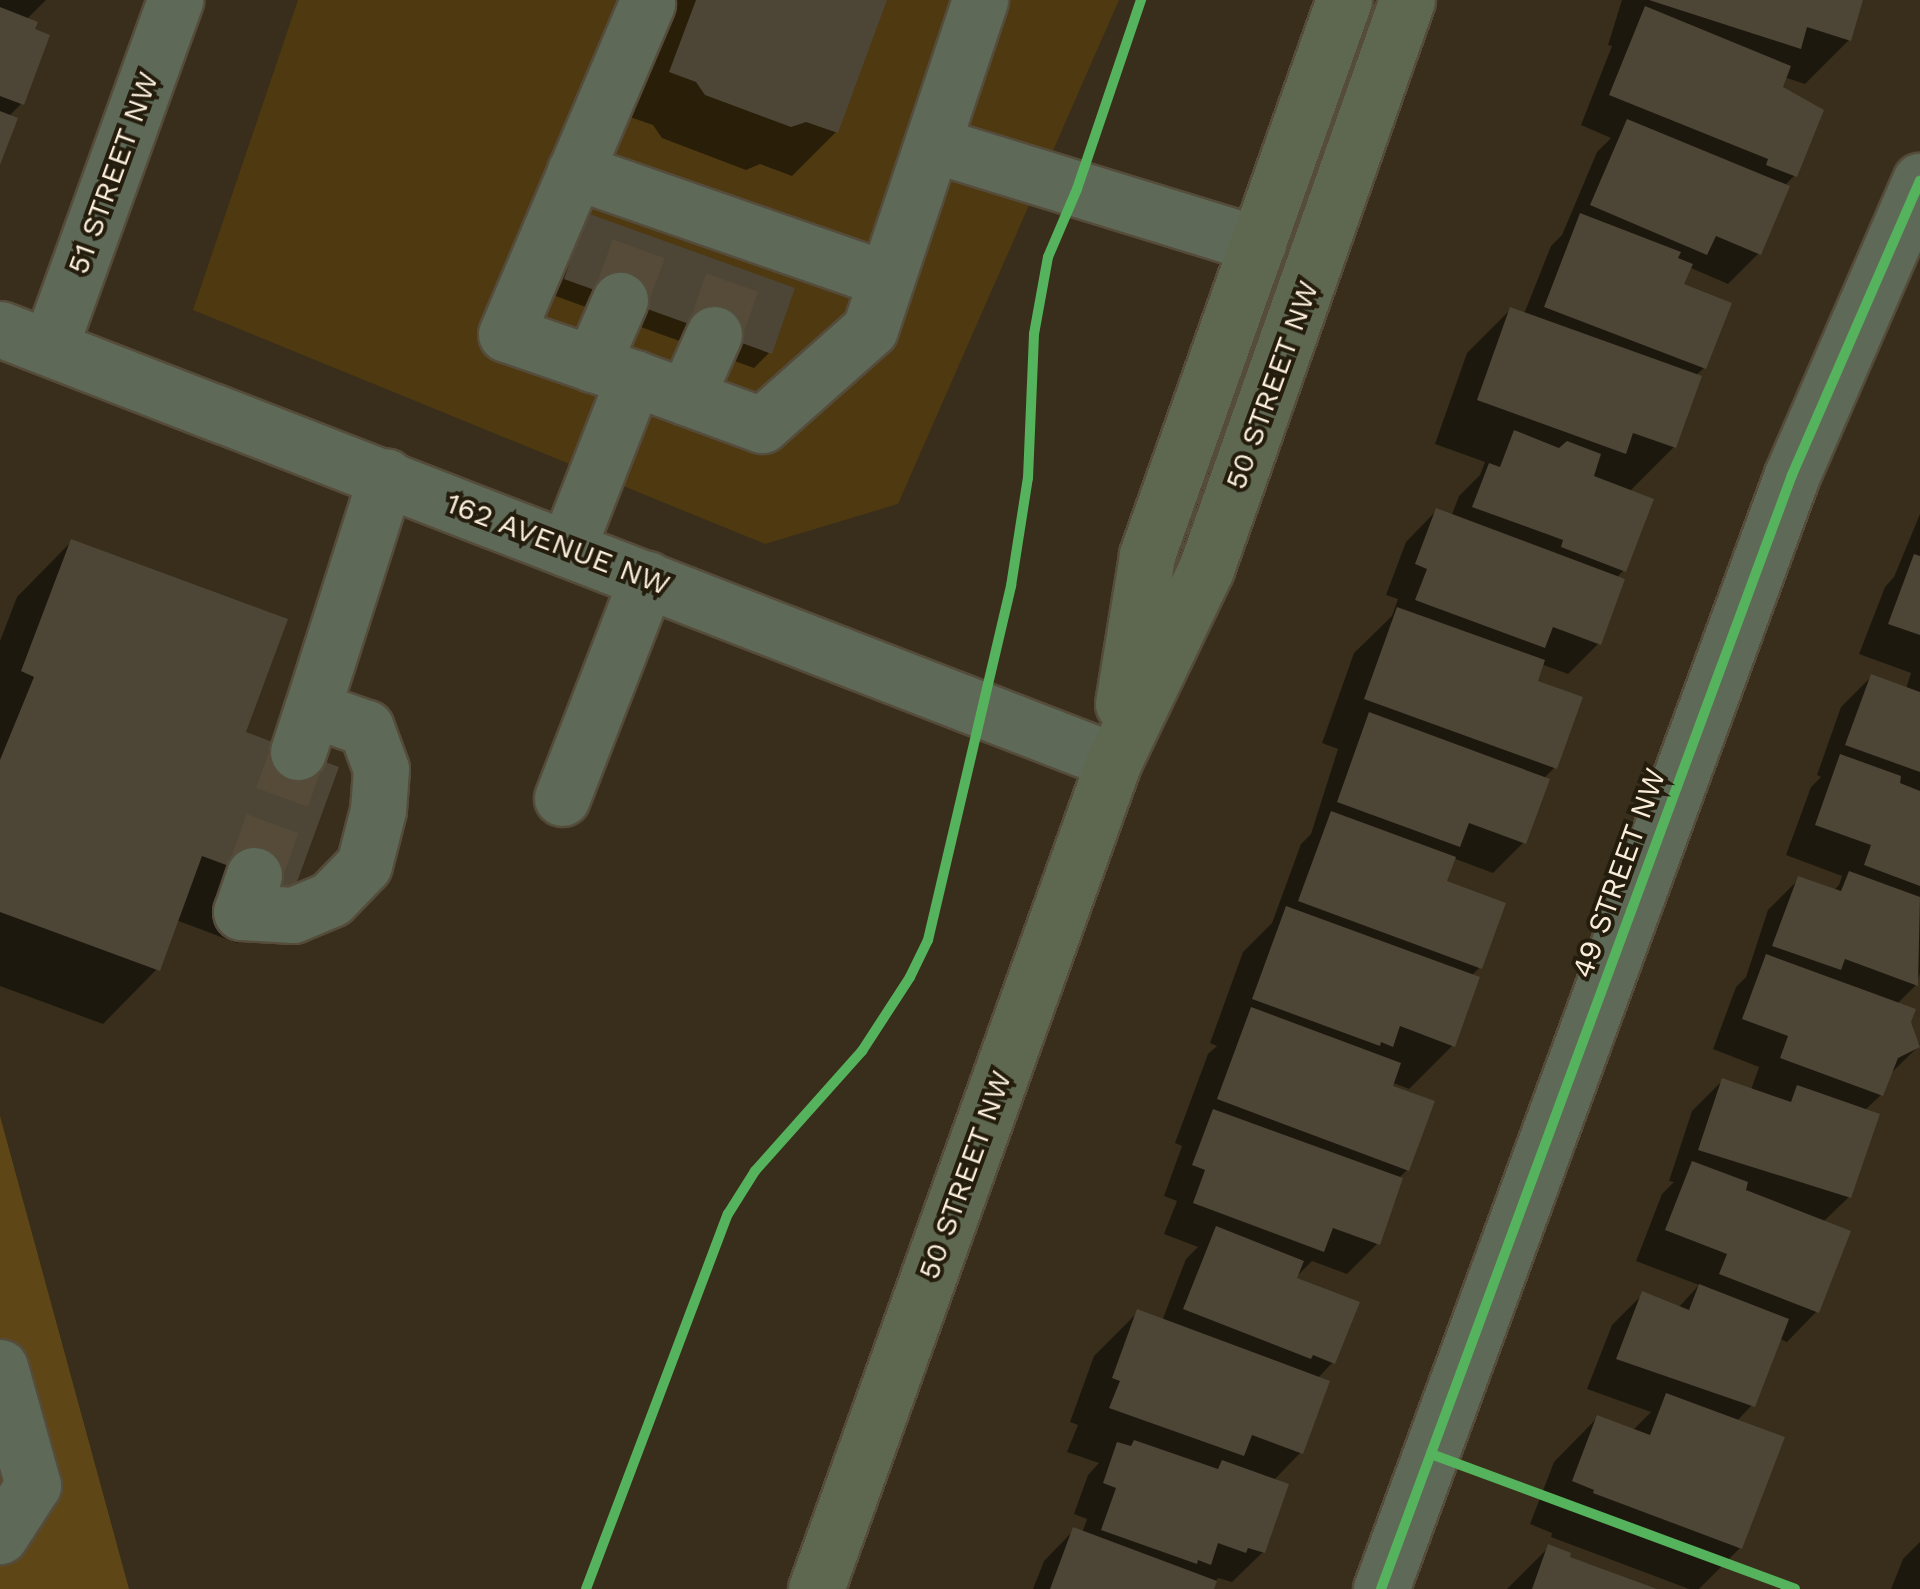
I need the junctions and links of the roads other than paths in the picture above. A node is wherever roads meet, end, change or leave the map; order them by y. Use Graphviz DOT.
graph roads {
  1 [pos="176,0"];
  2 [pos="980,0"];
  3 [pos="1344,0"];
  4 [pos="1408,0"];
  5 [pos="647,2"];
  6 [pos="932,144"];
  7 [pos="575,171"];
  8 [pos="1920,181"];
  9 [pos="1258,244"];
  10 [pos="886,278"];
  11 [pos="620,300"];
  12 [pos="714,334"];
  13 [pos="25,338"];
  14 [pos="613,371"];
  15 [pos="686,397"];
  16 [pos="386,476"];
  17 [pos="567,548"];
  18 [pos="647,580"];
  19 [pos="1114,761"];
  20 [pos="562,798"];
  21 [pos="254,875"];
  22 [pos="0,1368"];
  23 [pos="0,1536"];
  24 [pos="816,1589"];
  25 [pos="1381,1589"];
  1 -- 13 [label="street, 51 STREET NW"];
  2 -- 6 [label="street"];
  3 -- 9 [label="main road, 50 STREET NW"];
  4 -- 19 [label="main road, 50 STREET NW"];
  5 -- 7 [label="street"];
  6 -- 9 [label="street"];
  6 -- 10 [label="street"];
  7 -- 10 [label="street"];
  7 -- 14 [label="street"];
  8 -- 25 [label="street, 49 STREET NW"];
  9 -- 19 [label="main road, 50 STREET NW"];
  10 -- 15 [label="street"];
  11 -- 14 [label="street"];
  12 -- 15 [label="street"];
  13 -- 16 [label="street, 162 AVENUE NW"];
  14 -- 15 [label="street"];
  14 -- 17 [label="street"];
  16 -- 17 [label="street, 162 AVENUE NW"];
  16 -- 21 [label="street"];
  17 -- 18 [label="street, 162 AVENUE NW"];
  18 -- 19 [label="street, 162 AVENUE NW"];
  18 -- 20 [label="street"];
  19 -- 24 [label="main road, 50 STREET NW"];
  22 -- 23 [label="street"];
}
